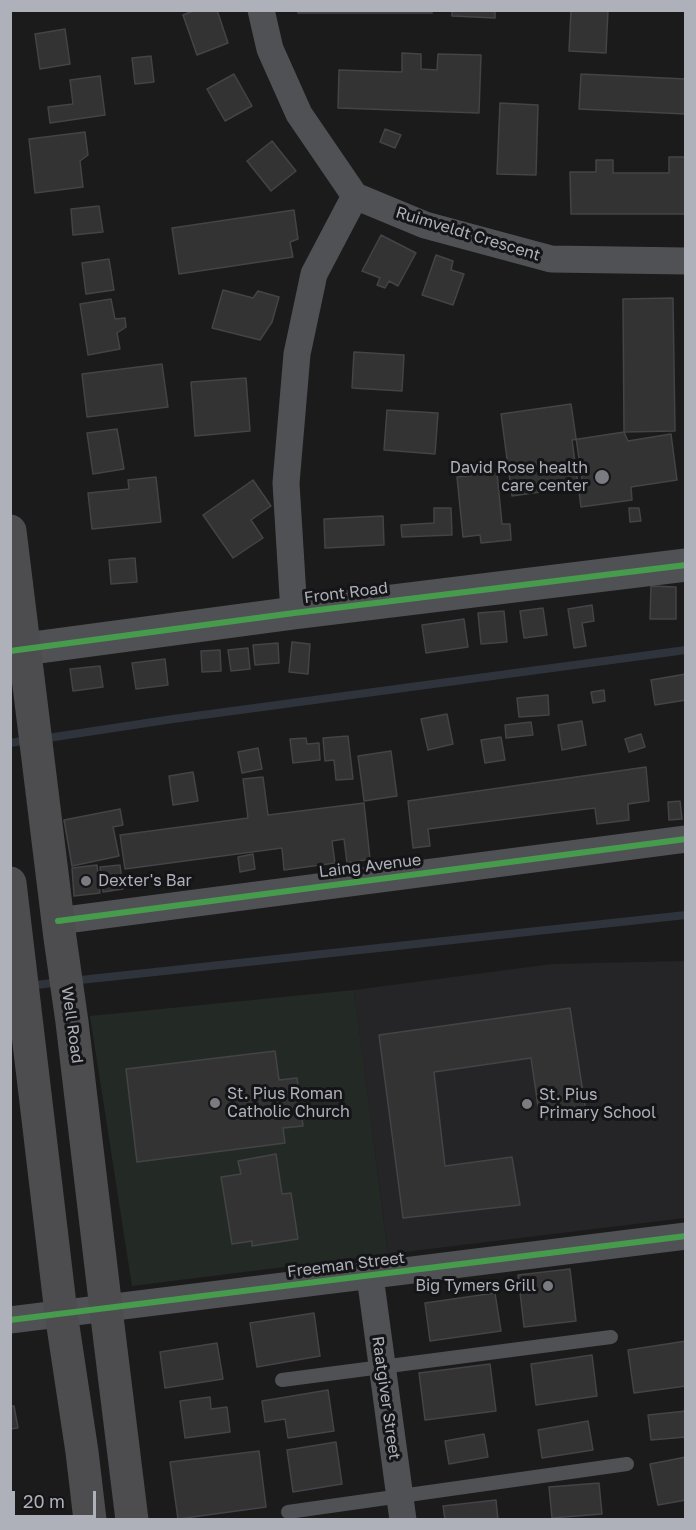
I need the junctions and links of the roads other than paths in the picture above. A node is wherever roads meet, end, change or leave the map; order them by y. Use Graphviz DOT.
graph roads {
  1 [pos="261,10"];
  2 [pos="355,196"];
  3 [pos="686,261"];
  4 [pos="10,531"];
  5 [pos="686,565"];
  6 [pos="294,613"];
  7 [pos="18,649"];
  8 [pos="686,839"];
  9 [pos="10,883"];
  10 [pos="59,929"];
  11 [pos="686,1236"];
  12 [pos="370,1276"];
  13 [pos="106,1309"];
  14 [pos="61,1313"];
  15 [pos="10,1320"];
  16 [pos="611,1337"];
  17 [pos="382,1367"];
  18 [pos="282,1380"];
  19 [pos="627,1464"];
  20 [pos="401,1508"];
  21 [pos="288,1512"];
  22 [pos="90,1520"];
  23 [pos="132,1520"];
  1 -- 2 [label="street"];
  2 -- 3 [label="street, Ruimveldt Crescent"];
  2 -- 6 [label="street"];
  4 -- 7 [label="main road, Well Road"];
  5 -- 6 [label="street, Front Road"];
  6 -- 7 [label="street, Front Road"];
  7 -- 10 [label="main road, Well Road"];
  8 -- 10 [label="street, Laing Avenue"];
  9 -- 14 [label="main road"];
  10 -- 13 [label="main road, Well Road"];
  11 -- 12 [label="street, Freeman Street"];
  12 -- 13 [label="street, Freeman Street"];
  12 -- 17 [label="street, Raatgiver Street"];
  13 -- 14 [label="street, Freeman Street"];
  13 -- 23 [label="main road, Well Road"];
  14 -- 15 [label="street, Freeman Street"];
  14 -- 22 [label="main road"];
  16 -- 17 [label="lane"];
  17 -- 18 [label="lane"];
  17 -- 20 [label="street, Raatgiver Street"];
  19 -- 20 [label="lane"];
  20 -- 21 [label="lane"];
}
